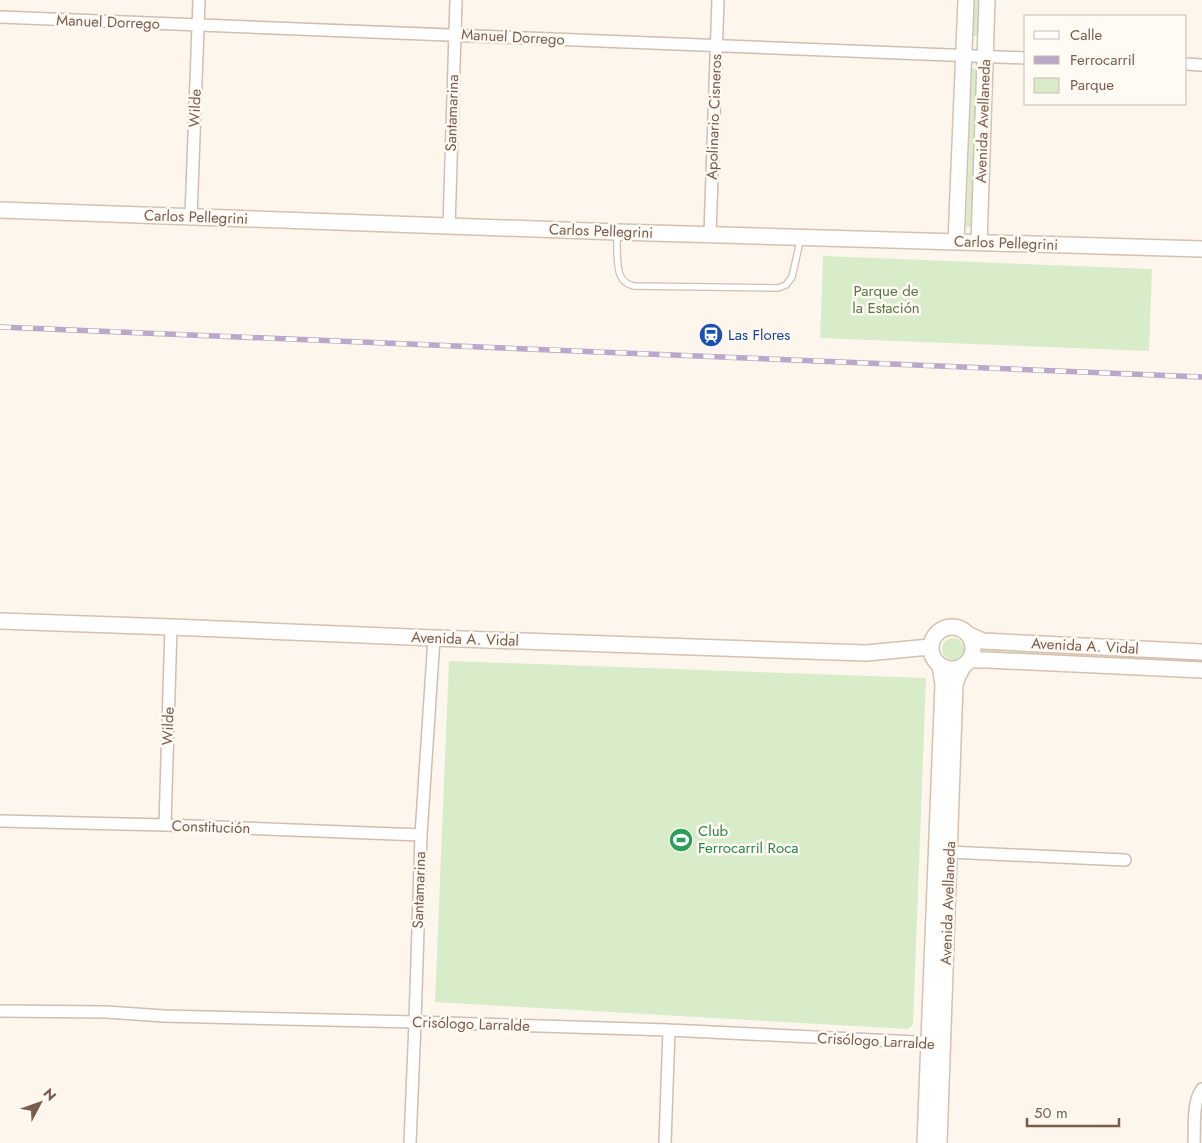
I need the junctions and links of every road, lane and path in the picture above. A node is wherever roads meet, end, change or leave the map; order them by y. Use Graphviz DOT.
graph roads {
  1 [pos="199,0"];
  2 [pos="456,0"];
  3 [pos="718,0"];
  4 [pos="966,0"];
  5 [pos="987,0"];
  6 [pos="0,17"];
  7 [pos="198,25"];
  8 [pos="455,34"];
  9 [pos="716,46"];
  10 [pos="964,55"];
  11 [pos="985,56"];
  12 [pos="1024,58"];
  13 [pos="1187,64"];
  14 [pos="1202,65"];
  15 [pos="0,210"];
  16 [pos="191,217"];
  17 [pos="449,227"];
  18 [pos="617,232"];
  19 [pos="710,234"];
  20 [pos="801,237"];
  21 [pos="956,242"];
  22 [pos="979,243"];
  23 [pos="1202,249"];
  24 [pos="0,621"];
  25 [pos="171,627"];
  26 [pos="969,636"];
  27 [pos="434,638"];
  28 [pos="930,647"];
  29 [pos="1202,652"];
  30 [pos="967,663"];
  31 [pos="940,666"];
  32 [pos="1202,670"];
  33 [pos="0,820"];
  34 [pos="165,825"];
  35 [pos="421,835"];
  36 [pos="943,852"];
  37 [pos="1125,860"];
  38 [pos="0,1011"];
  39 [pos="415,1022"];
  40 [pos="669,1030"];
  41 [pos="936,1044"];
  42 [pos="1202,1089"];
  43 [pos="410,1143"];
  44 [pos="665,1143"];
  45 [pos="925,1143"];
  46 [pos="939,1143"];
  47 [pos="1194,1143"];
  1 -- 7 [label="street, Wilde"];
  2 -- 8 [label="street, Santamarina"];
  3 -- 9 [label="street, Apolinario Cisneros"];
  4 -- 10 [label="street, Avenida Avellaneda"];
  5 -- 11 [label="street, Avenida Avellaneda"];
  6 -- 7 [label="street, Manuel Dorrego"];
  7 -- 8 [label="street, Manuel Dorrego"];
  7 -- 16 [label="street, Wilde"];
  8 -- 9 [label="street, Manuel Dorrego"];
  8 -- 17 [label="street, Santamarina"];
  9 -- 10 [label="street, Manuel Dorrego"];
  9 -- 19 [label="street, Apolinario Cisneros"];
  10 -- 11 [label="street, Manuel Dorrego"];
  10 -- 21 [label="street, Avenida Avellaneda"];
  11 -- 12 [label="street, Manuel Dorrego"];
  11 -- 22 [label="street, Avenida Avellaneda"];
  13 -- 14 [label="street"];
  15 -- 16 [label="street, Carlos Pellegrini"];
  16 -- 17 [label="street, Carlos Pellegrini"];
  17 -- 18 [label="street, Carlos Pellegrini"];
  18 -- 19 [label="street, Carlos Pellegrini"];
  18 -- 20 [label="lane"];
  19 -- 20 [label="street, Carlos Pellegrini"];
  20 -- 21 [label="street, Carlos Pellegrini"];
  21 -- 22 [label="street, Carlos Pellegrini"];
  22 -- 23 [label="street, Carlos Pellegrini"];
  24 -- 25 [label="street, Avenida A. Vidal"];
  25 -- 27 [label="street, Avenida A. Vidal"];
  25 -- 34 [label="street, Wilde"];
  26 -- 28 [label="street"];
  26 -- 29 [label="street, Avenida A. Vidal"];
  26 -- 30 [label="street"];
  27 -- 28 [label="street, Avenida A. Vidal"];
  27 -- 35 [label="street, Santamarina"];
  28 -- 31 [label="street"];
  30 -- 31 [label="street"];
  30 -- 32 [label="street, Avenida A. Vidal"];
  30 -- 36 [label="street, Avenida Avellaneda"];
  31 -- 36 [label="street, Avenida Avellaneda"];
  33 -- 34 [label="street, Constitución"];
  34 -- 35 [label="street, Constitución"];
  35 -- 39 [label="street, Santamarina"];
  36 -- 37 [label="street"];
  36 -- 41 [label="street, Avenida Avellaneda"];
  38 -- 39 [label="street, Crisólogo Larralde"];
  39 -- 40 [label="street, Crisólogo Larralde"];
  39 -- 43 [label="street, Santamarina"];
  40 -- 41 [label="street, Crisólogo Larralde"];
  40 -- 44 [label="street"];
  41 -- 45 [label="street, Avenida Avellaneda"];
  41 -- 46 [label="street, Avenida Avellaneda"];
  42 -- 47 [label="street"];
}
